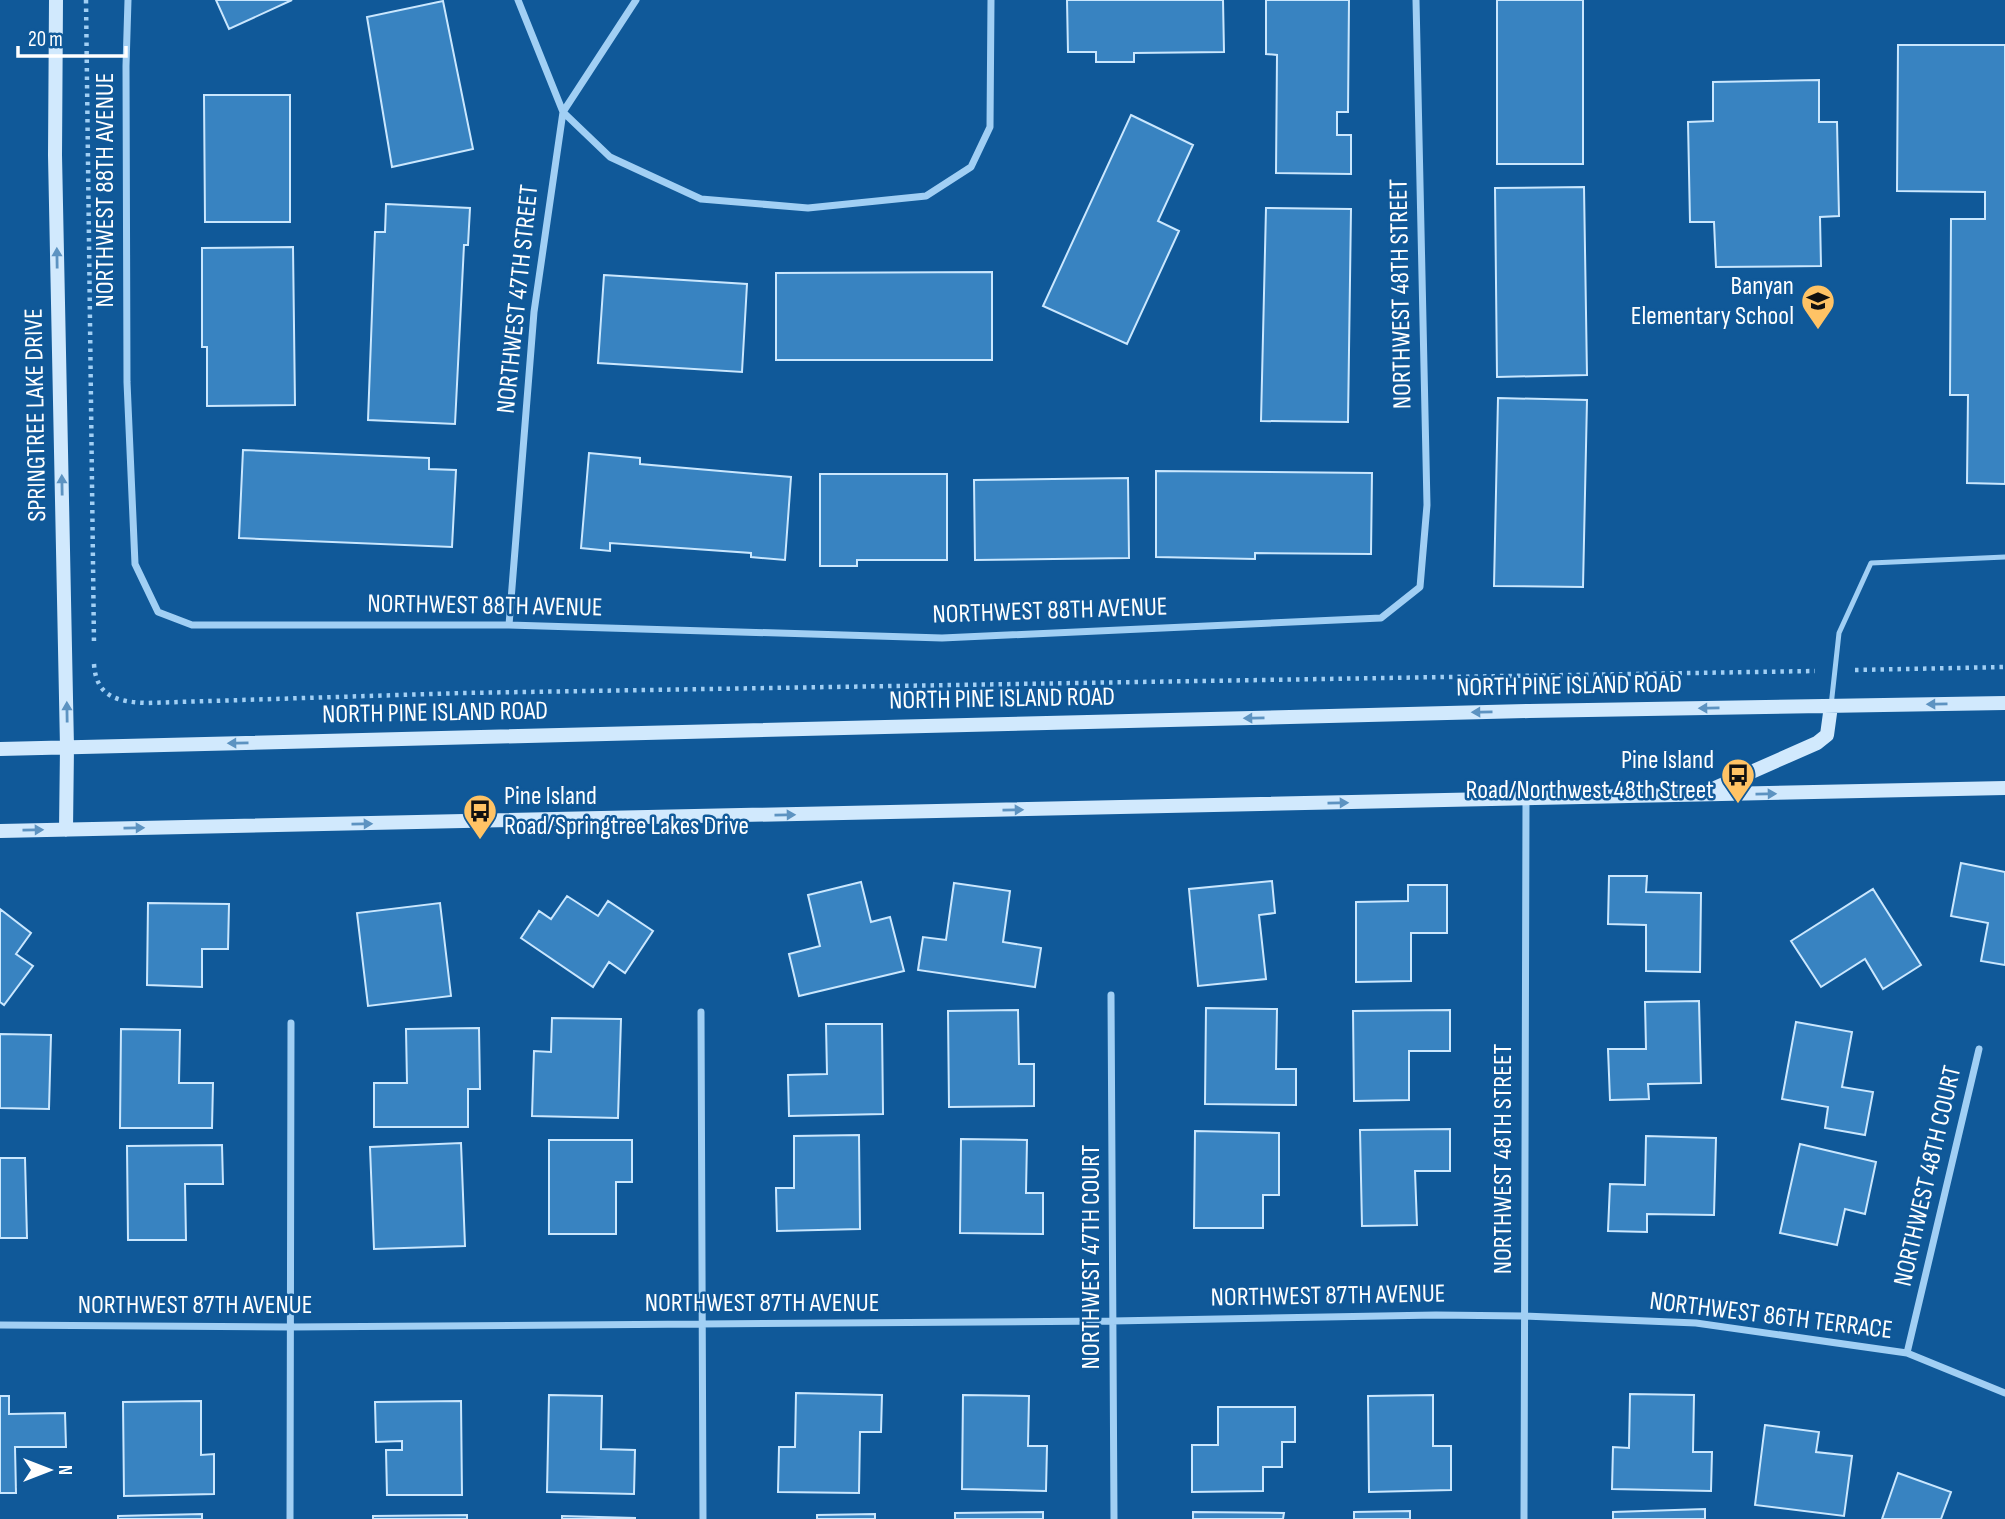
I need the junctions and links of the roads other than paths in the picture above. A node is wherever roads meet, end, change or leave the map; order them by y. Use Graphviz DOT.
graph roads {
  1 [pos="56,0"];
  2 [pos="128,0"];
  3 [pos="518,0"];
  4 [pos="636,0"];
  5 [pos="991,0"];
  6 [pos="1416,0"];
  7 [pos="562,112"];
  8 [pos="2005,557"];
  9 [pos="1420,587"];
  10 [pos="509,625"];
  11 [pos="2005,703"];
  12 [pos="1831,706"];
  13 [pos="67,747"];
  14 [pos="0,749"];
  15 [pos="2005,788"];
  16 [pos="1698,795"];
  17 [pos="1526,799"];
  18 [pos="66,830"];
  19 [pos="0,831"];
  20 [pos="1111,995"];
  21 [pos="701,1013"];
  22 [pos="291,1023"];
  23 [pos="1979,1049"];
  24 [pos="1523,1316"];
  25 [pos="1112,1321"];
  26 [pos="702,1324"];
  27 [pos="0,1325"];
  28 [pos="290,1327"];
  29 [pos="1907,1353"];
  30 [pos="2005,1393"];
  31 [pos="290,1519"];
  32 [pos="703,1519"];
  33 [pos="1114,1519"];
  34 [pos="1524,1519"];
  13 -- 1 [label="main road, SPRINGTREE LAKE DRIVE, one-way"];
  2 -- 10 [label="street, NORTHWEST 88TH AVENUE"];
  3 -- 7 [label="street"];
  4 -- 7 [label="street, NORTHWEST 47TH STREET"];
  5 -- 7 [label="street"];
  6 -- 9 [label="street, NORTHWEST 48TH STREET"];
  7 -- 10 [label="street, NORTHWEST 47TH STREET"];
  8 -- 12 [label="lane"];
  9 -- 10 [label="street, NORTHWEST 88TH AVENUE"];
  11 -- 12 [label="main road, NORTH PINE ISLAND ROAD, one-way"];
  12 -- 13 [label="main road, NORTH PINE ISLAND ROAD, one-way"];
  12 -- 16 [label="main road"];
  13 -- 14 [label="main road, NORTH PINE ISLAND ROAD"];
  13 -- 18 [label="main road, SPRINGTREE LAKE DRIVE"];
  16 -- 15 [label="main road, one-way"];
  16 -- 17 [label="main road"];
  18 -- 17 [label="main road, one-way"];
  17 -- 24 [label="street, NORTHWEST 48TH STREET"];
  19 -- 18 [label="main road, one-way"];
  20 -- 25 [label="street, NORTHWEST 47TH COURT"];
  21 -- 26 [label="street"];
  22 -- 28 [label="street"];
  23 -- 29 [label="street, NORTHWEST 48TH COURT"];
  24 -- 25 [label="street, NORTHWEST 87TH AVENUE"];
  24 -- 29 [label="street, NORTHWEST 86TH TERRACE"];
  24 -- 34 [label="street, NORTHWEST 48TH STREET"];
  25 -- 26 [label="street, NORTHWEST 87TH AVENUE"];
  25 -- 33 [label="street, NORTHWEST 47TH COURT"];
  26 -- 28 [label="street, NORTHWEST 87TH AVENUE"];
  26 -- 32 [label="street"];
  27 -- 28 [label="street, NORTHWEST 87TH AVENUE"];
  28 -- 31 [label="street"];
  29 -- 30 [label="street, NORTHWEST 86TH TERRACE"];
}
